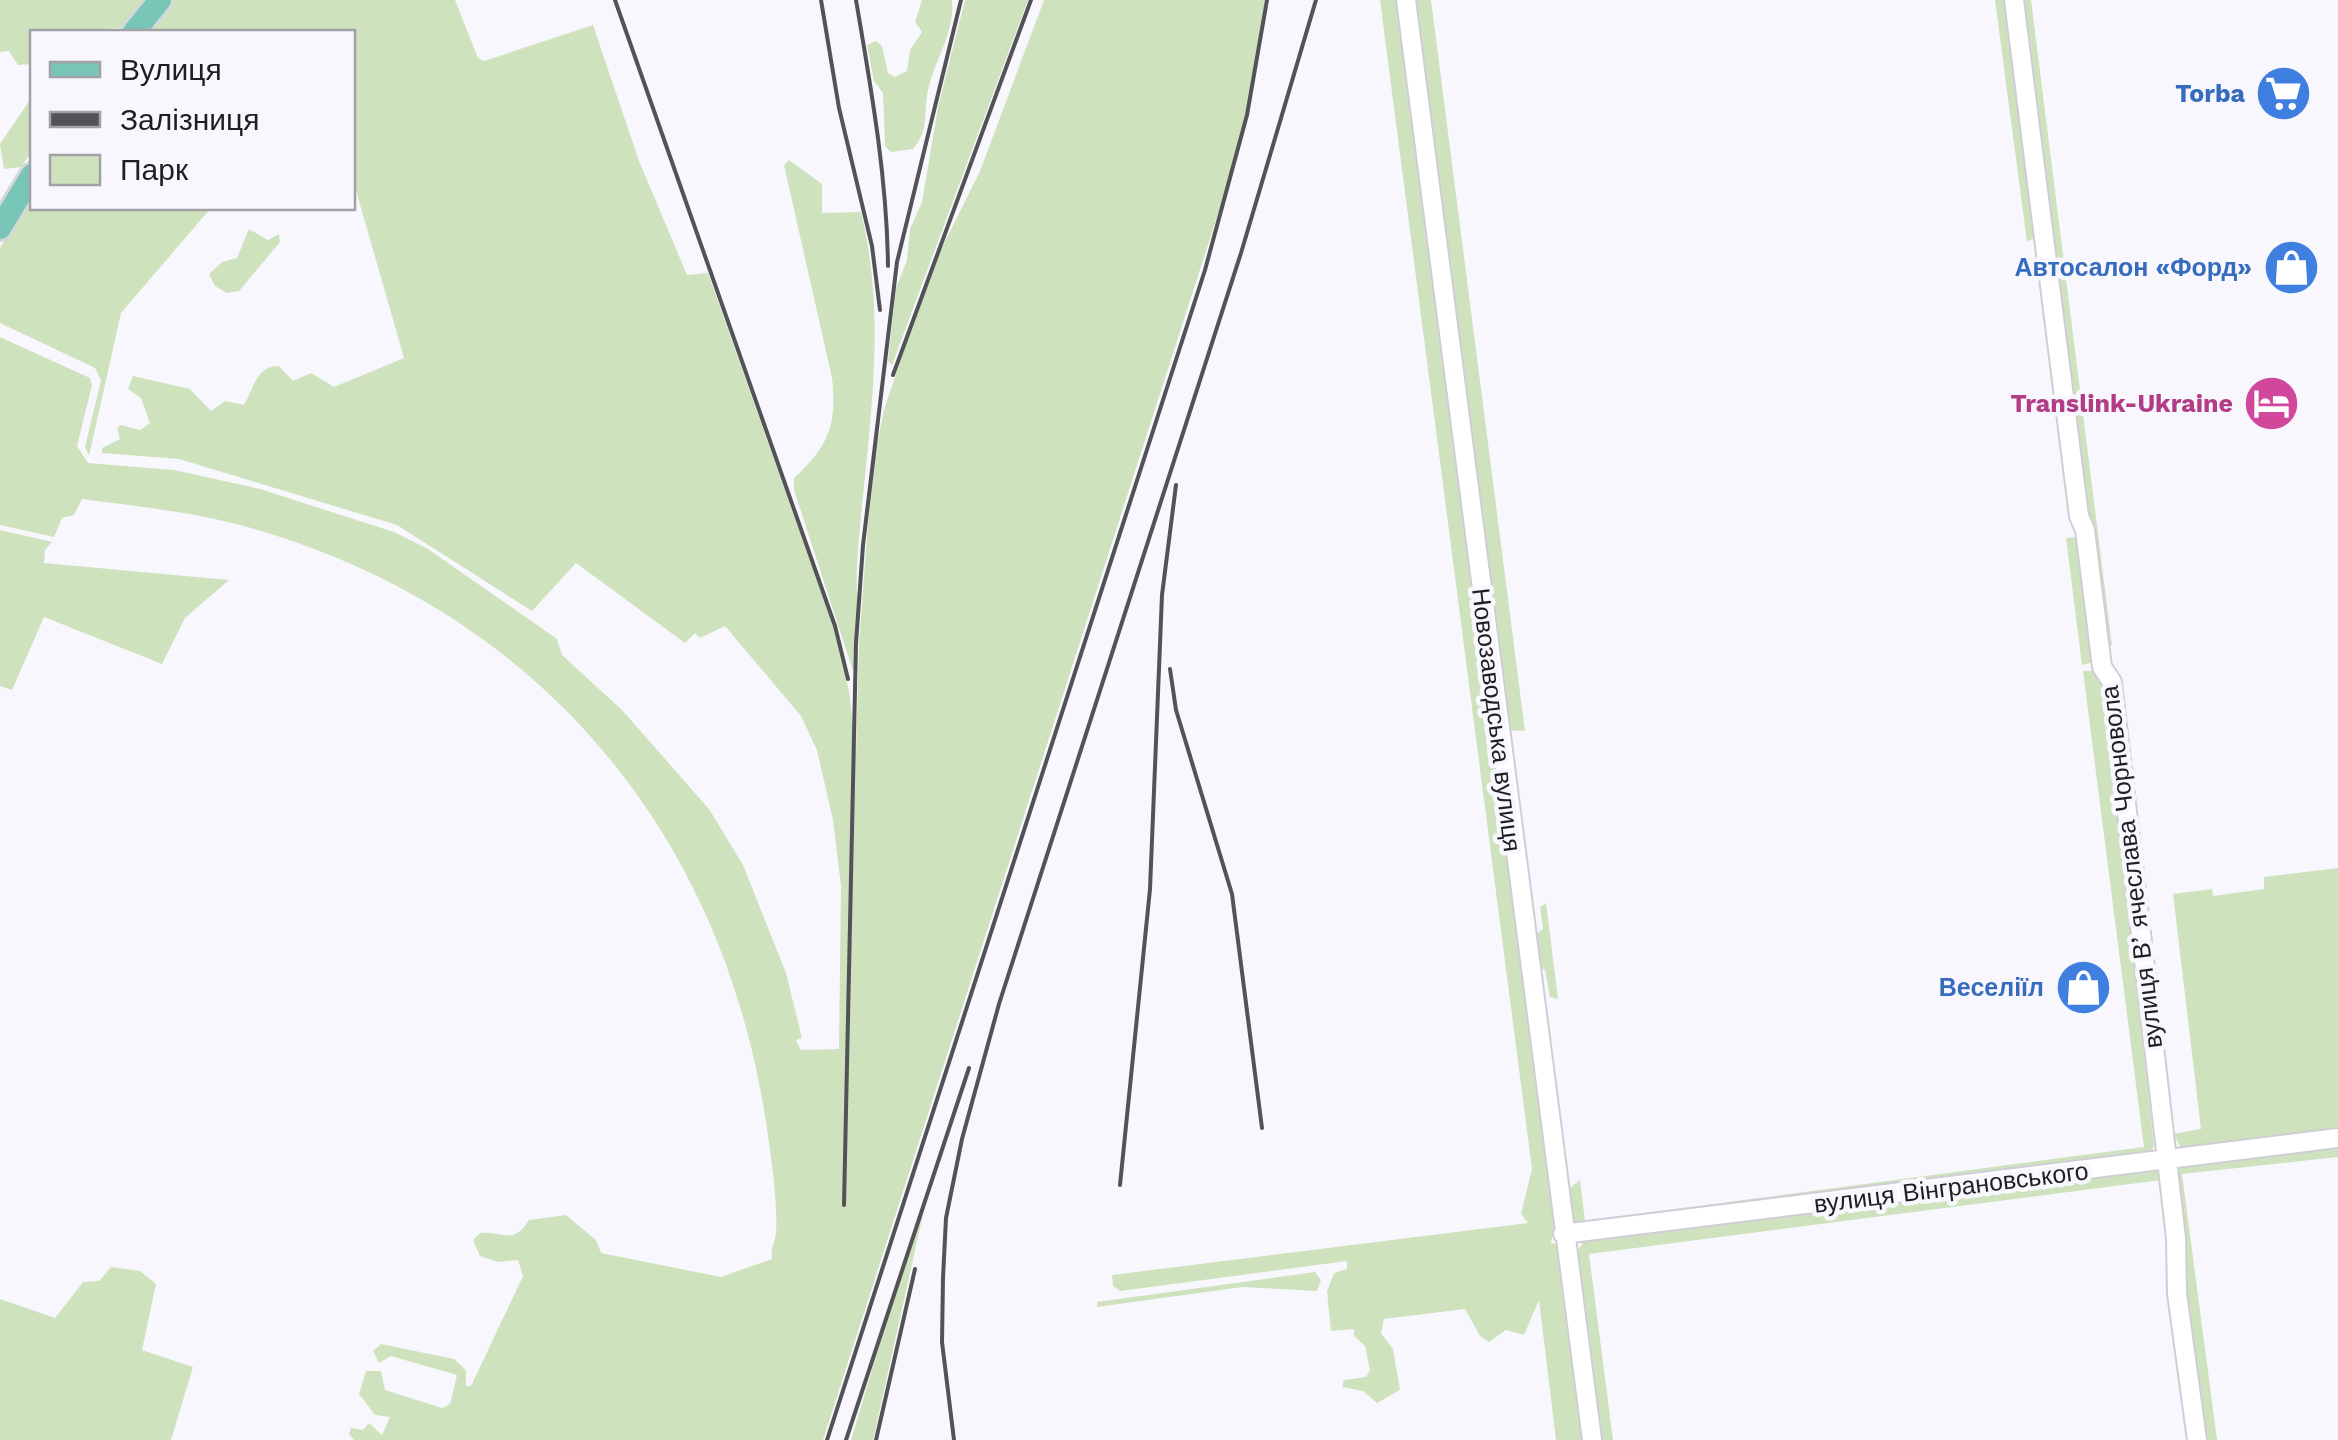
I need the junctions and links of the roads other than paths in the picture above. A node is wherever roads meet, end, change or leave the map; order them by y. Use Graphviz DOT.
graph roads {
  1 [pos="160,0"];
  2 [pos="1406,0"];
  3 [pos="2014,0"];
  4 [pos="136,30"];
  5 [pos="30,179"];
  6 [pos="0,228"];
  7 [pos="2338,1138"];
  8 [pos="2166,1160"];
  9 [pos="1563,1234"];
  10 [pos="1592,1440"];
  11 [pos="2197,1440"];
  1 -- 4 [label="main road"];
  2 -- 9 [label="street, Новозаводська вулиця"];
  3 -- 8 [label="street, вулиця Вʼячеслава Чорновола"];
  5 -- 6 [label="main road"];
  7 -- 8 [label="street, вулиця Вінграновського"];
  8 -- 9 [label="street, вулиця Вінграновського"];
  8 -- 11 [label="street, вулиця Вʼячеслава Чорновола"];
  9 -- 10 [label="street, Новозаводська вулиця"];
}
